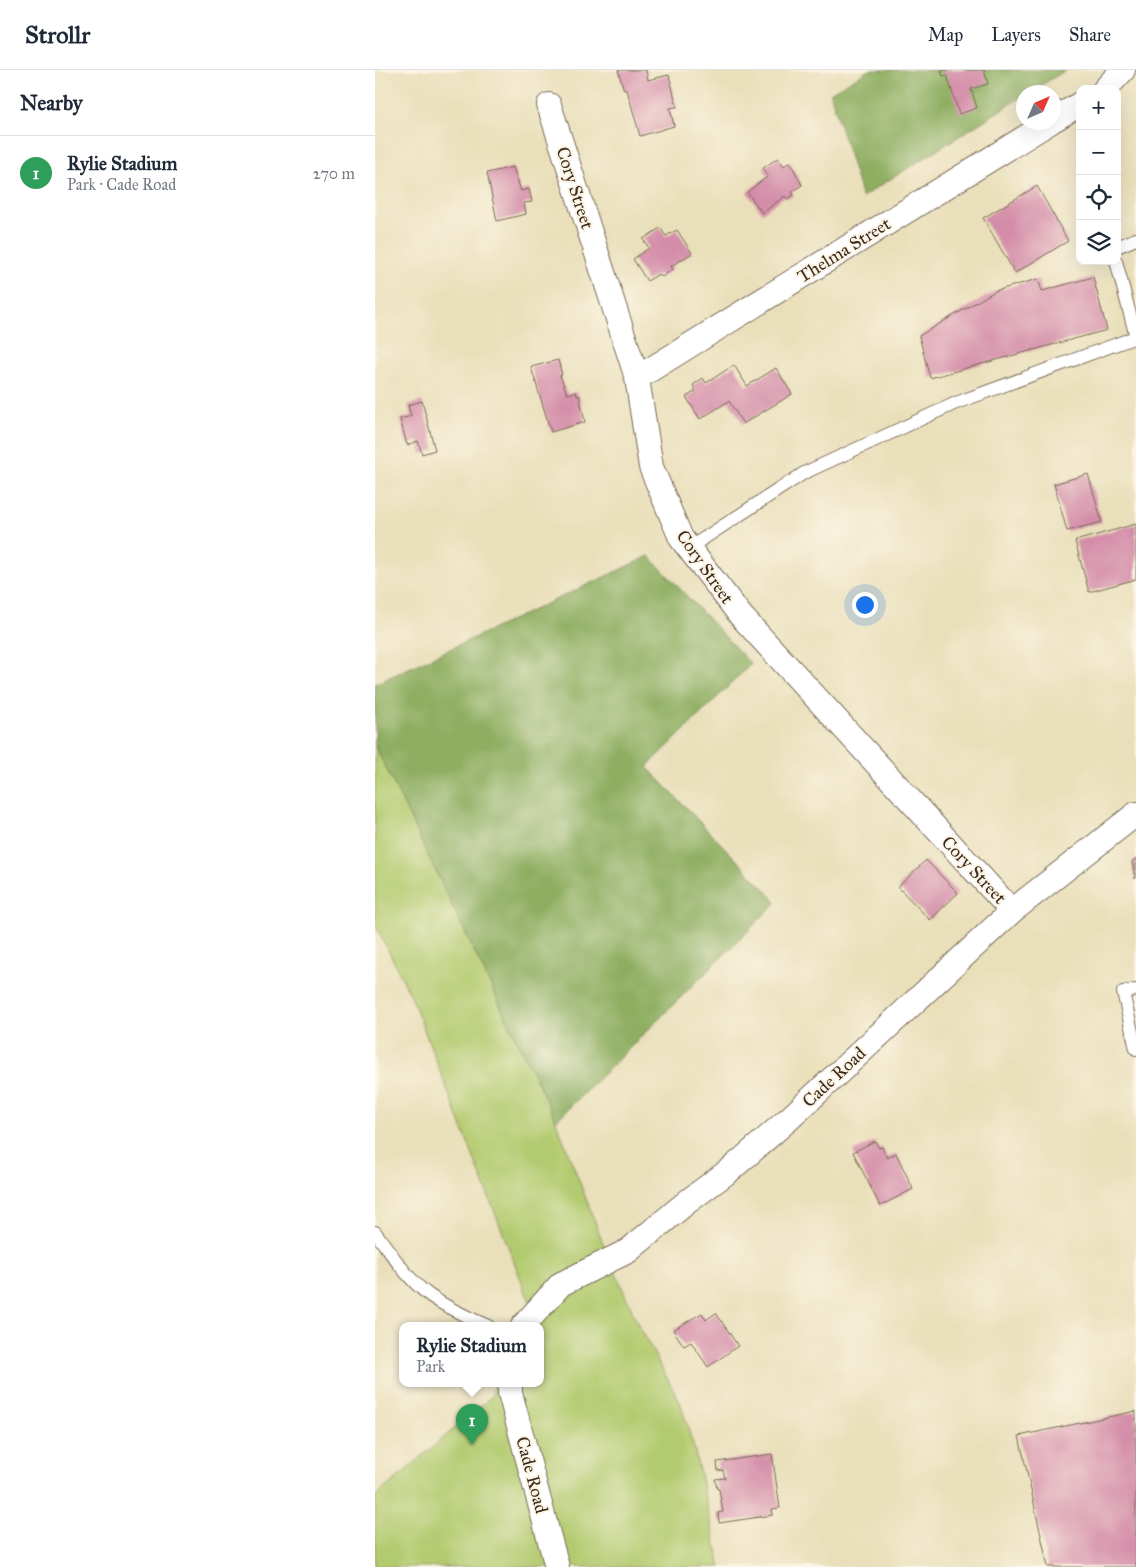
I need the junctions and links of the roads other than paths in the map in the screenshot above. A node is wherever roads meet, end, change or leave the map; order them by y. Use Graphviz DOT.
graph roads {
  1 [pos="1123,70"];
  2 [pos="1109,85"];
  3 [pos="549,105"];
  4 [pos="1076,106"];
  5 [pos="1061,115"];
  6 [pos="1037,130"];
  7 [pos="1136,239"];
  8 [pos="1121,245"];
  9 [pos="1117,265"];
  10 [pos="1136,337"];
  11 [pos="637,378"];
  12 [pos="689,548"];
  13 [pos="1136,814"];
  14 [pos="1012,911"];
  15 [pos="1136,990"];
  16 [pos="1136,1049"];
  17 [pos="375,1232"];
  18 [pos="478,1322"];
  19 [pos="527,1322"];
  20 [pos="510,1387"];
  21 [pos="557,1567"];
  1 -- 2 [label="street"];
  3 -- 11 [label="street, Cory Street"];
  4 -- 5 [label="street"];
  6 -- 11 [label="street, Thelma Street"];
  7 -- 8 [label="lane"];
  9 -- 10 [label="lane"];
  10 -- 12 [label="lane"];
  11 -- 12 [label="street, Cory Street"];
  12 -- 14 [label="street, Cory Street"];
  13 -- 14 [label="street, Cade Road"];
  14 -- 19 [label="street, Cade Road"];
  15 -- 16 [label="lane"];
  17 -- 18 [label="lane"];
  20 -- 21 [label="street, Cade Road"];
}
